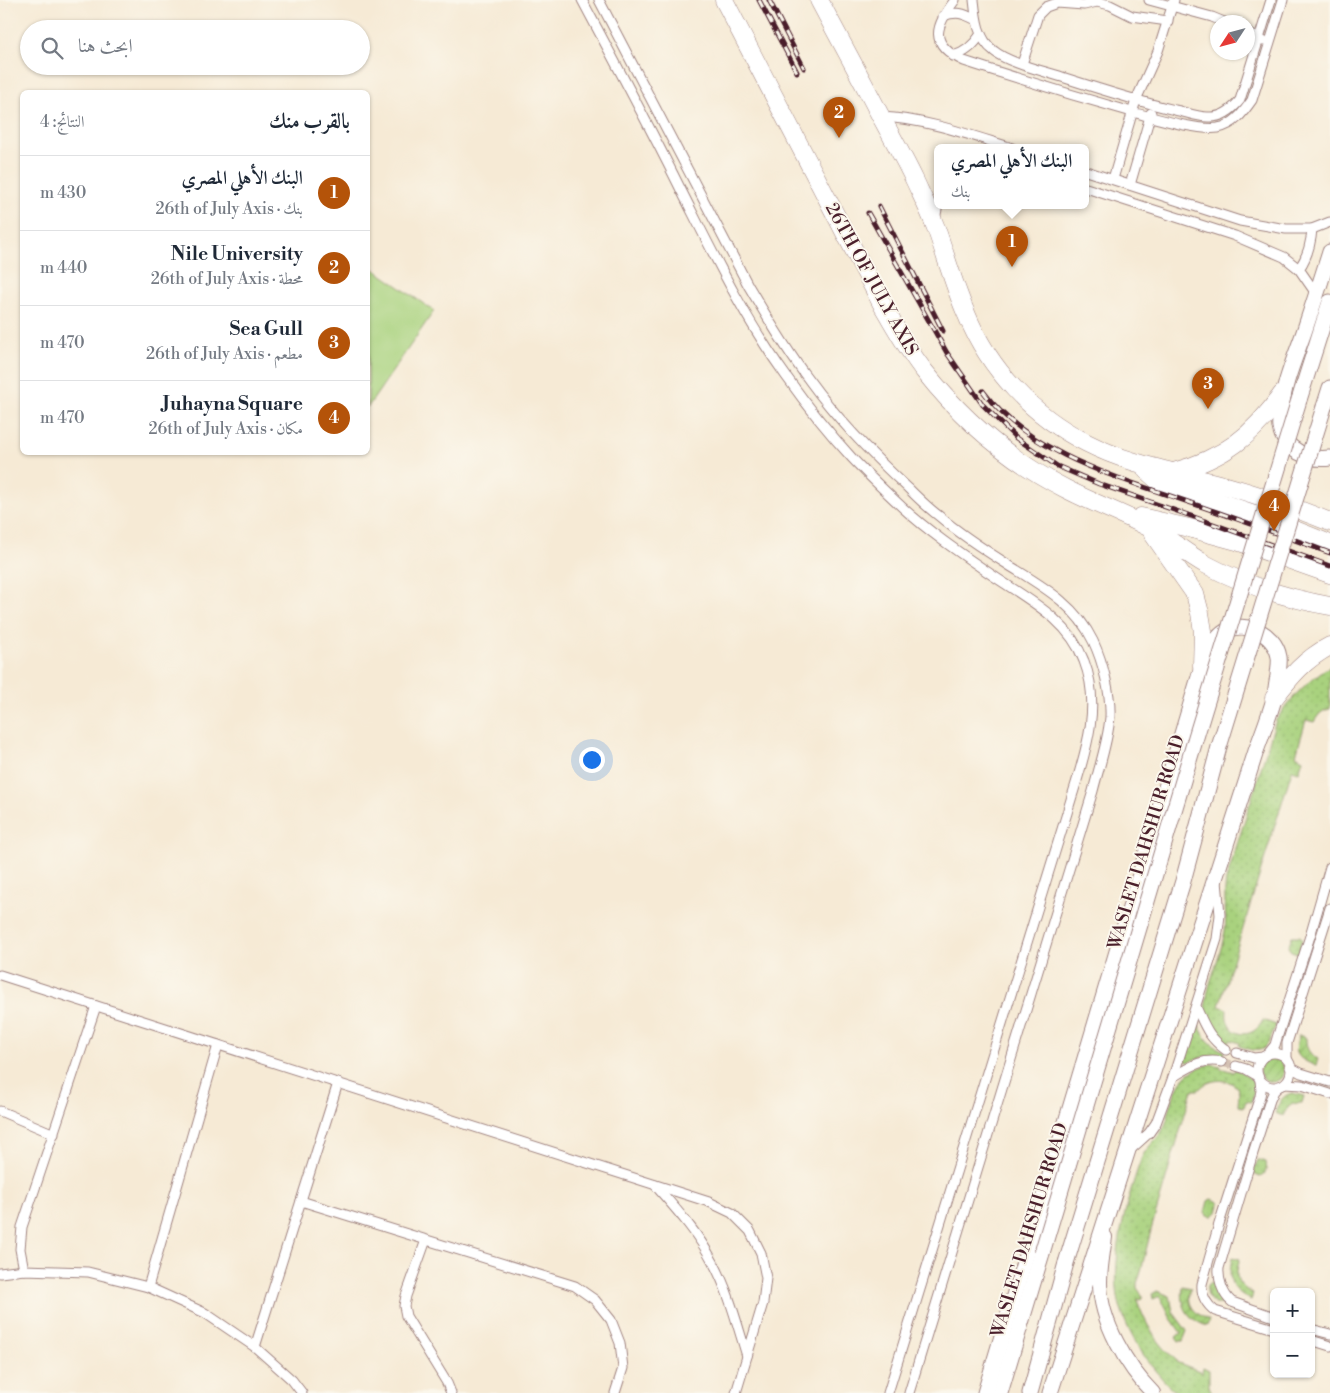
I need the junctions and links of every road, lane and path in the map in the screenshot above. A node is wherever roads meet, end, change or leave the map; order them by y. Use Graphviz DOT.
graph roads {
  1 [pos="582,0"];
  2 [pos="599,0"];
  3 [pos="724,0"];
  4 [pos="819,0"];
  5 [pos="955,0"];
  6 [pos="974,0"];
  7 [pos="1149,0"];
  8 [pos="1271,0"];
  9 [pos="1283,0"];
  10 [pos="1174,3"];
  11 [pos="943,16"];
  12 [pos="1210,16"];
  13 [pos="976,20"];
  14 [pos="1168,21"];
  15 [pos="981,34"];
  16 [pos="1255,36"];
  17 [pos="1258,38"];
  18 [pos="1268,44"];
  19 [pos="954,56"];
  20 [pos="1022,64"];
  21 [pos="1136,100"];
  22 [pos="1154,105"];
  23 [pos="1132,112"];
  24 [pos="881,117"];
  25 [pos="1150,117"];
  26 [pos="672,140"];
  27 [pos="989,144"];
  28 [pos="659,147"];
  29 [pos="681,157"];
  30 [pos="668,163"];
  31 [pos="1089,172"];
  32 [pos="1114,180"];
  33 [pos="1130,185"];
  34 [pos="1089,189"];
  35 [pos="937,209"];
  36 [pos="1240,221"];
  37 [pos="1330,222"];
  38 [pos="935,225"];
  39 [pos="1312,229"];
  40 [pos="1235,236"];
  41 [pos="1330,252"];
  42 [pos="1299,269"];
  43 [pos="1323,299"];
  44 [pos="1330,388"];
  45 [pos="1282,394"];
  46 [pos="1330,458"];
  47 [pos="1141,464"];
  48 [pos="1172,472"];
  49 [pos="1114,511"];
  50 [pos="1330,522"];
  51 [pos="1148,527"];
  52 [pos="1330,544"];
  53 [pos="1330,574"];
  54 [pos="1330,606"];
  55 [pos="1330,646"];
  56 [pos="1202,667"];
  57 [pos="1274,698"];
  58 [pos="1330,867"];
  59 [pos="1216,875"];
  60 [pos="1330,908"];
  61 [pos="0,975"];
  62 [pos="96,1006"];
  63 [pos="1196,1007"];
  64 [pos="218,1045"];
  65 [pos="1226,1050"];
  66 [pos="1237,1053"];
  67 [pos="1265,1056"];
  68 [pos="1222,1062"];
  69 [pos="1288,1063"];
  70 [pos="1236,1066"];
  71 [pos="1173,1078"];
  72 [pos="1259,1078"];
  73 [pos="1330,1082"];
  74 [pos="338,1083"];
  75 [pos="1281,1085"];
  76 [pos="1330,1094"];
  77 [pos="0,1111"];
  78 [pos="54,1134"];
  79 [pos="1127,1153"];
  80 [pos="655,1185"];
  81 [pos="301,1202"];
  82 [pos="1107,1215"];
  83 [pos="426,1240"];
  84 [pos="24,1270"];
  85 [pos="0,1273"];
  86 [pos="1219,1280"];
  87 [pos="1203,1281"];
  88 [pos="148,1287"];
  89 [pos="1229,1300"];
  90 [pos="1223,1314"];
  91 [pos="1270,1316"];
  92 [pos="1270,1328"];
  93 [pos="1315,1330"];
  94 [pos="1330,1334"];
  95 [pos="1315,1341"];
  96 [pos="1330,1346"];
  97 [pos="256,1347"];
  98 [pos="747,1356"];
  99 [pos="302,1393"];
  100 [pos="451,1393"];
  101 [pos="615,1393"];
  102 [pos="736,1393"];
  103 [pos="888,1393"];
  104 [pos="909,1393"];
  105 [pos="985,1393"];
  106 [pos="1000,1393"];
  107 [pos="1030,1393"];
  108 [pos="1050,1393"];
  109 [pos="1153,1393"];
  1 -- 28 [label="street"];
  2 -- 26 [label="street"];
  3 -- 49 [label="highway, 26TH OF JULY AXIS"];
  4 -- 24 [label="highway"];
  5 -- 11 [label="street"];
  6 -- 13 [label="street"];
  7 -- 10 [label="street"];
  8 -- 17 [label="street"];
  9 -- 18 [label="street"];
  10 -- 12 [label="street"];
  10 -- 14 [label="street"];
  11 -- 13 [label="street"];
  11 -- 19 [label="street"];
  13 -- 15 [label="street"];
  14 -- 20 [label="street"];
  14 -- 21 [label="street"];
  15 -- 19 [label="street"];
  15 -- 20 [label="street"];
  16 -- 17 [label="street"];
  17 -- 18 [label="street"];
  17 -- 22 [label="street"];
  18 -- 25 [label="street"];
  19 -- 23 [label="street"];
  20 -- 21 [label="street"];
  21 -- 22 [label="street"];
  21 -- 23 [label="street"];
  22 -- 25 [label="street"];
  23 -- 25 [label="street"];
  23 -- 32 [label="street"];
  24 -- 27 [label="street"];
  24 -- 38 [label="highway"];
  25 -- 33 [label="street"];
  26 -- 28 [label="street"];
  26 -- 29 [label="street"];
  28 -- 30 [label="street"];
  29 -- 30 [label="street"];
  29 -- 104 [label="street"];
  30 -- 103 [label="street"];
  31 -- 32 [label="street"];
  32 -- 33 [label="street"];
  33 -- 36 [label="street"];
  34 -- 40 [label="street"];
  35 -- 38 [label="street"];
  36 -- 39 [label="street"];
  36 -- 40 [label="street"];
  37 -- 39 [label="street"];
  38 -- 47 [label="highway"];
  39 -- 42 [label="street"];
  40 -- 42 [label="street"];
  41 -- 43 [label="main road"];
  42 -- 43 [label="street"];
  43 -- 45 [label="main road"];
  43 -- 106 [label="main road, WASLET DAHSHUR ROAD, bridge"];
  44 -- 107 [label="main road, bridge"];
  45 -- 46 [label="main road"];
  45 -- 48 [label="highway"];
  47 -- 48 [label="highway"];
  47 -- 52 [label="highway"];
  48 -- 50 [label="highway"];
  49 -- 51 [label="highway, 26TH OF JULY AXIS"];
  49 -- 53 [label="highway, 26TH OF JULY AXIS"];
  51 -- 54 [label="highway, 26TH OF JULY AXIS"];
  51 -- 56 [label="highway"];
  55 -- 57 [label="highway"];
  56 -- 57 [label="main road"];
  56 -- 105 [label="main road"];
  57 -- 59 [label="main road"];
  58 -- 67 [label="street"];
  59 -- 63 [label="street"];
  59 -- 79 [label="main road"];
  60 -- 69 [label="street"];
  61 -- 62 [label="street"];
  62 -- 64 [label="street"];
  62 -- 78 [label="street"];
  63 -- 65 [label="street"];
  63 -- 71 [label="street"];
  64 -- 74 [label="street"];
  64 -- 88 [label="street"];
  66 -- 67 [label="street"];
  67 -- 69 [label="street"];
  67 -- 72 [label="street"];
  68 -- 71 [label="street"];
  69 -- 73 [label="street"];
  69 -- 75 [label="street"];
  70 -- 72 [label="street"];
  71 -- 79 [label="street"];
  72 -- 75 [label="street"];
  72 -- 87 [label="street"];
  74 -- 80 [label="street"];
  74 -- 81 [label="street"];
  75 -- 76 [label="street"];
  75 -- 86 [label="street"];
  77 -- 78 [label="street"];
  78 -- 84 [label="street"];
  79 -- 82 [label="main road"];
  80 -- 98 [label="street"];
  80 -- 98 [label="street"];
  81 -- 83 [label="street"];
  81 -- 97 [label="street"];
  82 -- 108 [label="main road"];
  82 -- 109 [label="main road"];
  83 -- 100 [label="street"];
  83 -- 101 [label="street"];
  84 -- 85 [label="street"];
  84 -- 88 [label="street"];
  86 -- 87 [label="street"];
  86 -- 89 [label="street"];
  87 -- 90 [label="street"];
  88 -- 97 [label="street"];
  89 -- 90 [label="street"];
  89 -- 91 [label="street"];
  90 -- 92 [label="street"];
  93 -- 94 [label="street"];
  95 -- 96 [label="street"];
  97 -- 99 [label="street"];
  98 -- 102 [label="street"];
}
